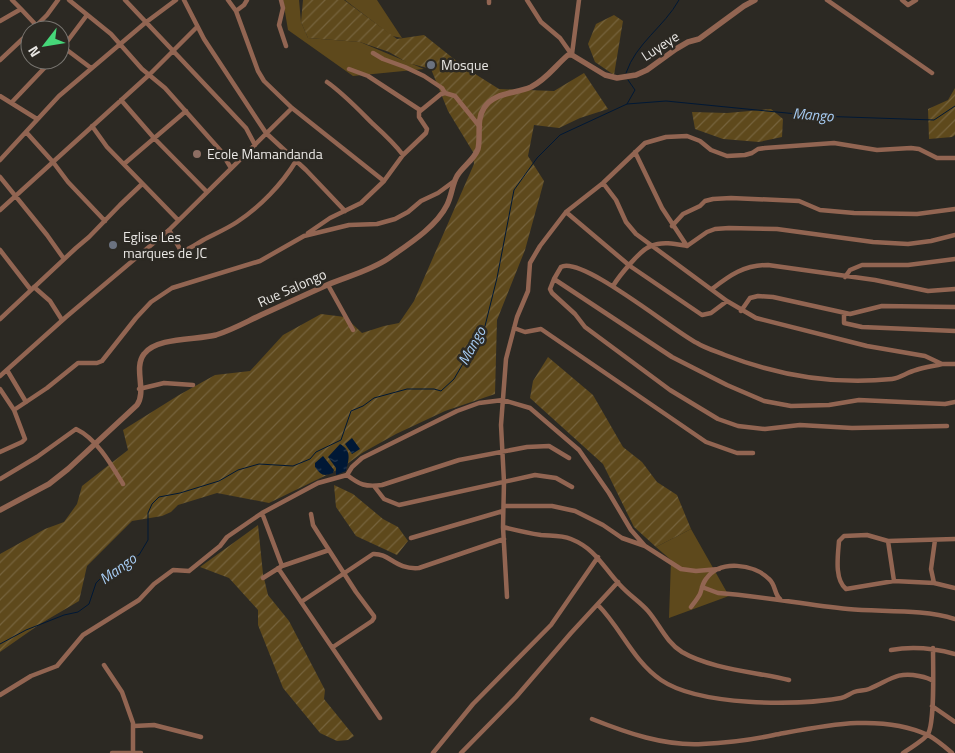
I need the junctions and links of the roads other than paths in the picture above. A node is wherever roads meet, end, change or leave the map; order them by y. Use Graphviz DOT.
graph roads {
  1 [pos="12,0"];
  2 [pos="58,0"];
  3 [pos="69,0"];
  4 [pos="125,0"];
  5 [pos="176,0"];
  6 [pos="184,0"];
  7 [pos="228,0"];
  8 [pos="247,0"];
  9 [pos="281,0"];
  10 [pos="527,0"];
  11 [pos="579,0"];
  12 [pos="755,0"];
  13 [pos="827,0"];
  14 [pos="902,0"];
  15 [pos="916,0"];
  16 [pos="21,10"];
  17 [pos="236,12"];
  18 [pos="87,16"];
  19 [pos="31,20"];
  20 [pos="40,20"];
  21 [pos="0,22"];
  22 [pos="145,23"];
  23 [pos="197,27"];
  24 [pos="70,38"];
  25 [pos="20,41"];
  26 [pos="119,44"];
  27 [pos="286,46"];
  28 [pos="173,51"];
  29 [pos="373,53"];
  30 [pos="70,54"];
  31 [pos="572,55"];
  32 [pos="0,60"];
  33 [pos="91,68"];
  34 [pos="349,69"];
  35 [pos="42,70"];
  36 [pos="932,73"];
  37 [pos="150,74"];
  38 [pos="327,82"];
  39 [pos="445,93"];
  40 [pos="0,96"];
  41 [pos="121,100"];
  42 [pos="12,102"];
  43 [pos="292,108"];
  44 [pos="420,110"];
  45 [pos="186,111"];
  46 [pos="36,119"];
  47 [pos="92,126"];
  48 [pos="480,127"];
  49 [pos="26,132"];
  50 [pos="266,133"];
  51 [pos="154,138"];
  52 [pos="255,145"];
  53 [pos="635,152"];
  54 [pos="403,155"];
  55 [pos="955,158"];
  56 [pos="0,160"];
  57 [pos="296,161"];
  58 [pos="53,162"];
  59 [pos="124,164"];
  60 [pos="232,168"];
  61 [pos="0,177"];
  62 [pos="384,181"];
  63 [pos="454,182"];
  64 [pos="603,183"];
  65 [pos="142,184"];
  66 [pos="207,192"];
  67 [pos="17,196"];
  68 [pos="955,208"];
  69 [pos="0,210"];
  70 [pos="345,211"];
  71 [pos="566,212"];
  72 [pos="178,220"];
  73 [pos="105,221"];
  74 [pos="672,226"];
  75 [pos="169,230"];
  76 [pos="955,235"];
  77 [pos="304,236"];
  78 [pos="651,246"];
  79 [pos="687,246"];
  80 [pos="0,250"];
  81 [pos="64,259"];
  82 [pos="955,259"];
  83 [pos="630,266"];
  84 [pos="845,277"];
  85 [pos="554,279"];
  86 [pos="328,285"];
  87 [pos="613,286"];
  88 [pos="33,289"];
  89 [pos="712,289"];
  90 [pos="955,289"];
  91 [pos="727,301"];
  92 [pos="955,307"];
  93 [pos="742,311"];
  94 [pos="844,313"];
  95 [pos="1,316"];
  96 [pos="62,320"];
  97 [pos="514,328"];
  98 [pos="353,330"];
  99 [pos="955,331"];
  100 [pos="942,364"];
  101 [pos="955,364"];
  102 [pos="7,370"];
  103 [pos="0,376"];
  104 [pos="193,385"];
  105 [pos="0,389"];
  106 [pos="139,389"];
  107 [pos="503,400"];
  108 [pos="26,402"];
  109 [pos="955,402"];
  110 [pos="14,410"];
  111 [pos="947,426"];
  112 [pos="95,444"];
  113 [pos="502,451"];
  114 [pos="0,452"];
  115 [pos="752,453"];
  116 [pos="569,458"];
  117 [pos="347,475"];
  118 [pos="0,479"];
  119 [pos="504,482"];
  120 [pos="123,484"];
  121 [pos="374,486"];
  122 [pos="572,487"];
  123 [pos="504,509"];
  124 [pos="0,510"];
  125 [pos="262,513"];
  126 [pos="311,514"];
  127 [pos="503,527"];
  128 [pos="411,538"];
  129 [pos="504,539"];
  130 [pos="955,539"];
  131 [pos="935,540"];
  132 [pos="888,541"];
  133 [pos="645,546"];
  134 [pos="329,550"];
  135 [pos="598,556"];
  136 [pos="280,567"];
  137 [pos="719,569"];
  138 [pos="344,575"];
  139 [pos="263,578"];
  140 [pos="894,581"];
  141 [pos="618,582"];
  142 [pos="934,583"];
  143 [pos="702,587"];
  144 [pos="955,588"];
  145 [pos="507,597"];
  146 [pos="789,601"];
  147 [pos="302,602"];
  148 [pos="598,605"];
  149 [pos="691,607"];
  150 [pos="955,620"];
  151 [pos="333,647"];
  152 [pos="933,648"];
  153 [pos="891,650"];
  154 [pos="955,654"];
  155 [pos="104,664"];
  156 [pos="789,680"];
  157 [pos="933,681"];
  158 [pos="0,695"];
  159 [pos="932,706"];
  160 [pos="380,718"];
  161 [pos="592,719"];
  162 [pos="955,722"];
  163 [pos="134,726"];
  164 [pos="928,735"];
  165 [pos="201,737"];
  166 [pos="133,752"];
  167 [pos="112,753"];
  168 [pos="141,753"];
  169 [pos="433,753"];
  170 [pos="461,753"];
  171 [pos="903,753"];
  172 [pos="952,753"];
  1 -- 16 [label="street"];
  2 -- 20 [label="street"];
  3 -- 18 [label="street"];
  4 -- 22 [label="street"];
  5 -- 22 [label="street"];
  6 -- 23 [label="street"];
  7 -- 17 [label="street"];
  8 -- 17 [label="street"];
  9 -- 27 [label="street"];
  10 -- 31 [label="street"];
  11 -- 31 [label="street"];
  12 -- 31 [label="street, Luyeye"];
  13 -- 36 [label="street"];
  14 -- 15 [label="street"];
  16 -- 19 [label="street"];
  16 -- 21 [label="street"];
  17 -- 43 [label="street"];
  18 -- 24 [label="street"];
  18 -- 26 [label="street"];
  22 -- 26 [label="street"];
  22 -- 28 [label="street"];
  23 -- 28 [label="street"];
  23 -- 50 [label="street"];
  25 -- 32 [label="street"];
  26 -- 33 [label="street"];
  26 -- 37 [label="street"];
  28 -- 37 [label="street"];
  28 -- 52 [label="street"];
  29 -- 39 [label="street"];
  30 -- 33 [label="street"];
  31 -- 48 [label="street, Rue Salongo"];
  33 -- 46 [label="street"];
  34 -- 44 [label="street"];
  35 -- 42 [label="street"];
  37 -- 41 [label="street"];
  37 -- 45 [label="street"];
  38 -- 54 [label="street"];
  39 -- 44 [label="street"];
  39 -- 48 [label="street"];
  40 -- 42 [label="street"];
  41 -- 47 [label="street"];
  41 -- 51 [label="street"];
  42 -- 46 [label="street"];
  43 -- 50 [label="street"];
  43 -- 62 [label="street"];
  44 -- 54 [label="street"];
  45 -- 51 [label="street"];
  45 -- 60 [label="street"];
  46 -- 49 [label="street"];
  47 -- 58 [label="street"];
  47 -- 59 [label="street"];
  48 -- 63 [label="street, Rue Salongo"];
  49 -- 56 [label="street"];
  49 -- 58 [label="street"];
  50 -- 52 [label="street"];
  50 -- 57 [label="street"];
  51 -- 59 [label="street"];
  51 -- 66 [label="street"];
  52 -- 60 [label="street"];
  53 -- 55 [label="street"];
  53 -- 64 [label="street"];
  53 -- 74 [label="street"];
  54 -- 62 [label="street"];
  57 -- 70 [label="street"];
  57 -- 75 [label="street"];
  58 -- 67 [label="street"];
  58 -- 73 [label="street"];
  59 -- 65 [label="street"];
  60 -- 66 [label="street"];
  61 -- 67 [label="street"];
  62 -- 70 [label="street"];
  63 -- 77 [label="street"];
  63 -- 86 [label="street, Rue Salongo"];
  64 -- 71 [label="street"];
  64 -- 78 [label="street"];
  65 -- 72 [label="street"];
  65 -- 73 [label="street"];
  66 -- 72 [label="street"];
  67 -- 69 [label="street"];
  67 -- 81 [label="street"];
  68 -- 74 [label="street"];
  70 -- 77 [label="street"];
  71 -- 83 [label="street"];
  71 -- 97 [label="street"];
  72 -- 75 [label="street"];
  73 -- 81 [label="street"];
  74 -- 79 [label="street"];
  75 -- 96 [label="street"];
  76 -- 79 [label="street"];
  77 -- 108 [label="street"];
  78 -- 79 [label="street"];
  78 -- 83 [label="street"];
  78 -- 89 [label="street"];
  80 -- 88 [label="street"];
  81 -- 88 [label="street"];
  82 -- 84 [label="street"];
  83 -- 87 [label="street"];
  83 -- 91 [label="street"];
  84 -- 89 [label="street"];
  84 -- 90 [label="street"];
  85 -- 87 [label="street"];
  85 -- 109 [label="street"];
  85 -- 111 [label="street"];
  86 -- 98 [label="street"];
  86 -- 106 [label="street, Rue Salongo"];
  87 -- 100 [label="street"];
  88 -- 95 [label="street"];
  88 -- 96 [label="street"];
  89 -- 91 [label="street"];
  91 -- 93 [label="street"];
  92 -- 94 [label="street"];
  93 -- 94 [label="street"];
  93 -- 100 [label="street"];
  94 -- 99 [label="street"];
  96 -- 102 [label="street"];
  97 -- 107 [label="street"];
  97 -- 115 [label="street"];
  100 -- 101 [label="street"];
  102 -- 103 [label="street"];
  102 -- 108 [label="street"];
  104 -- 106 [label="street"];
  105 -- 110 [label="street"];
  106 -- 112 [label="street, Rue Salongo"];
  107 -- 113 [label="street"];
  107 -- 117 [label="street"];
  107 -- 133 [label="street"];
  108 -- 110 [label="street"];
  110 -- 114 [label="street"];
  112 -- 118 [label="street"];
  112 -- 120 [label="street"];
  112 -- 124 [label="street, Rue Salongo"];
  113 -- 116 [label="street"];
  113 -- 119 [label="street"];
  113 -- 121 [label="street"];
  117 -- 121 [label="street"];
  117 -- 125 [label="street"];
  119 -- 121 [label="street"];
  119 -- 122 [label="street"];
  119 -- 123 [label="street"];
  123 -- 127 [label="street"];
  123 -- 128 [label="street"];
  123 -- 133 [label="street"];
  125 -- 136 [label="street"];
  125 -- 158 [label="street"];
  126 -- 134 [label="street"];
  127 -- 129 [label="street"];
  127 -- 135 [label="street"];
  129 -- 138 [label="street"];
  129 -- 145 [label="street"];
  130 -- 131 [label="street"];
  131 -- 132 [label="street"];
  131 -- 142 [label="street"];
  132 -- 140 [label="street"];
  132 -- 140 [label="street"];
  133 -- 137 [label="street"];
  134 -- 136 [label="street"];
  134 -- 138 [label="street"];
  135 -- 141 [label="street"];
  135 -- 169 [label="street"];
  136 -- 139 [label="street"];
  136 -- 147 [label="street"];
  137 -- 143 [label="street"];
  137 -- 146 [label="street"];
  138 -- 147 [label="street"];
  138 -- 151 [label="street"];
  140 -- 142 [label="street"];
  141 -- 148 [label="street"];
  141 -- 156 [label="street"];
  142 -- 144 [label="street"];
  143 -- 146 [label="street"];
  143 -- 149 [label="street"];
  146 -- 150 [label="street"];
  147 -- 151 [label="street"];
  148 -- 157 [label="street"];
  148 -- 170 [label="street"];
  151 -- 160 [label="street"];
  152 -- 153 [label="street"];
  152 -- 154 [label="street"];
  152 -- 157 [label="street"];
  155 -- 163 [label="street"];
  157 -- 159 [label="street"];
  159 -- 162 [label="street"];
  159 -- 164 [label="street"];
  161 -- 164 [label="street"];
  163 -- 165 [label="street"];
  163 -- 166 [label="street"];
  164 -- 171 [label="street"];
  164 -- 172 [label="street"];
  166 -- 167 [label="street"];
  166 -- 168 [label="street"];
}
